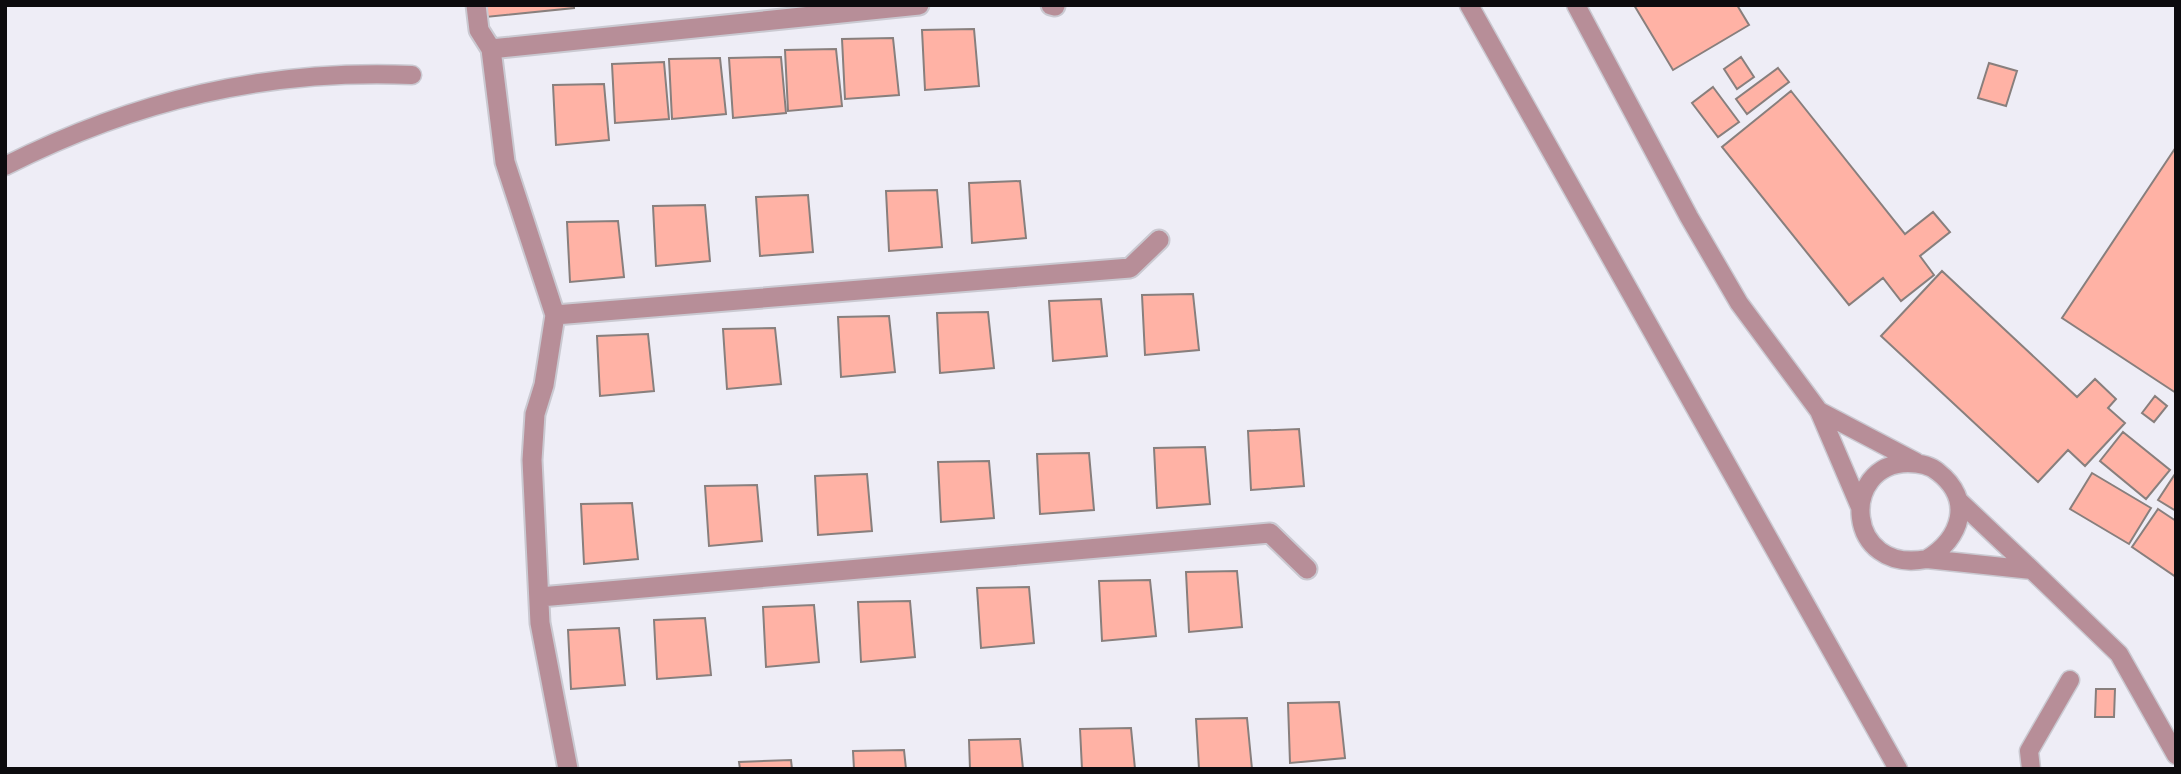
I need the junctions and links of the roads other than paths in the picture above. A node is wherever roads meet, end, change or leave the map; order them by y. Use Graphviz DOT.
graph roads {
  1 [pos="476,5"];
  2 [pos="919,5"];
  3 [pos="1469,5"];
  4 [pos="1576,5"];
  5 [pos="491,49"];
  6 [pos="412,75"];
  7 [pos="5,166"];
  8 [pos="1159,240"];
  9 [pos="555,315"];
  10 [pos="1819,411"];
  11 [pos="1919,463"];
  12 [pos="1959,501"];
  13 [pos="1860,507"];
  14 [pos="1927,559"];
  15 [pos="1307,569"];
  16 [pos="2032,570"];
  17 [pos="540,597"];
  18 [pos="2070,680"];
  19 [pos="2176,755"];
  20 [pos="568,769"];
  21 [pos="1898,769"];
  22 [pos="2031,769"];
  1 -- 5 [label="street"];
  2 -- 5 [label="street"];
  3 -- 21 [label="lane"];
  4 -- 10 [label="lane"];
  5 -- 9 [label="street"];
  6 -- 7 [label="lane"];
  8 -- 9 [label="street"];
  9 -- 17 [label="street"];
  10 -- 11 [label="lane"];
  10 -- 13 [label="lane"];
  11 -- 12 [label="lane"];
  11 -- 13 [label="lane"];
  12 -- 14 [label="lane"];
  12 -- 16 [label="lane"];
  13 -- 14 [label="lane"];
  14 -- 16 [label="lane"];
  15 -- 17 [label="street"];
  16 -- 19 [label="lane"];
  17 -- 20 [label="street"];
  18 -- 22 [label="lane"];
}
